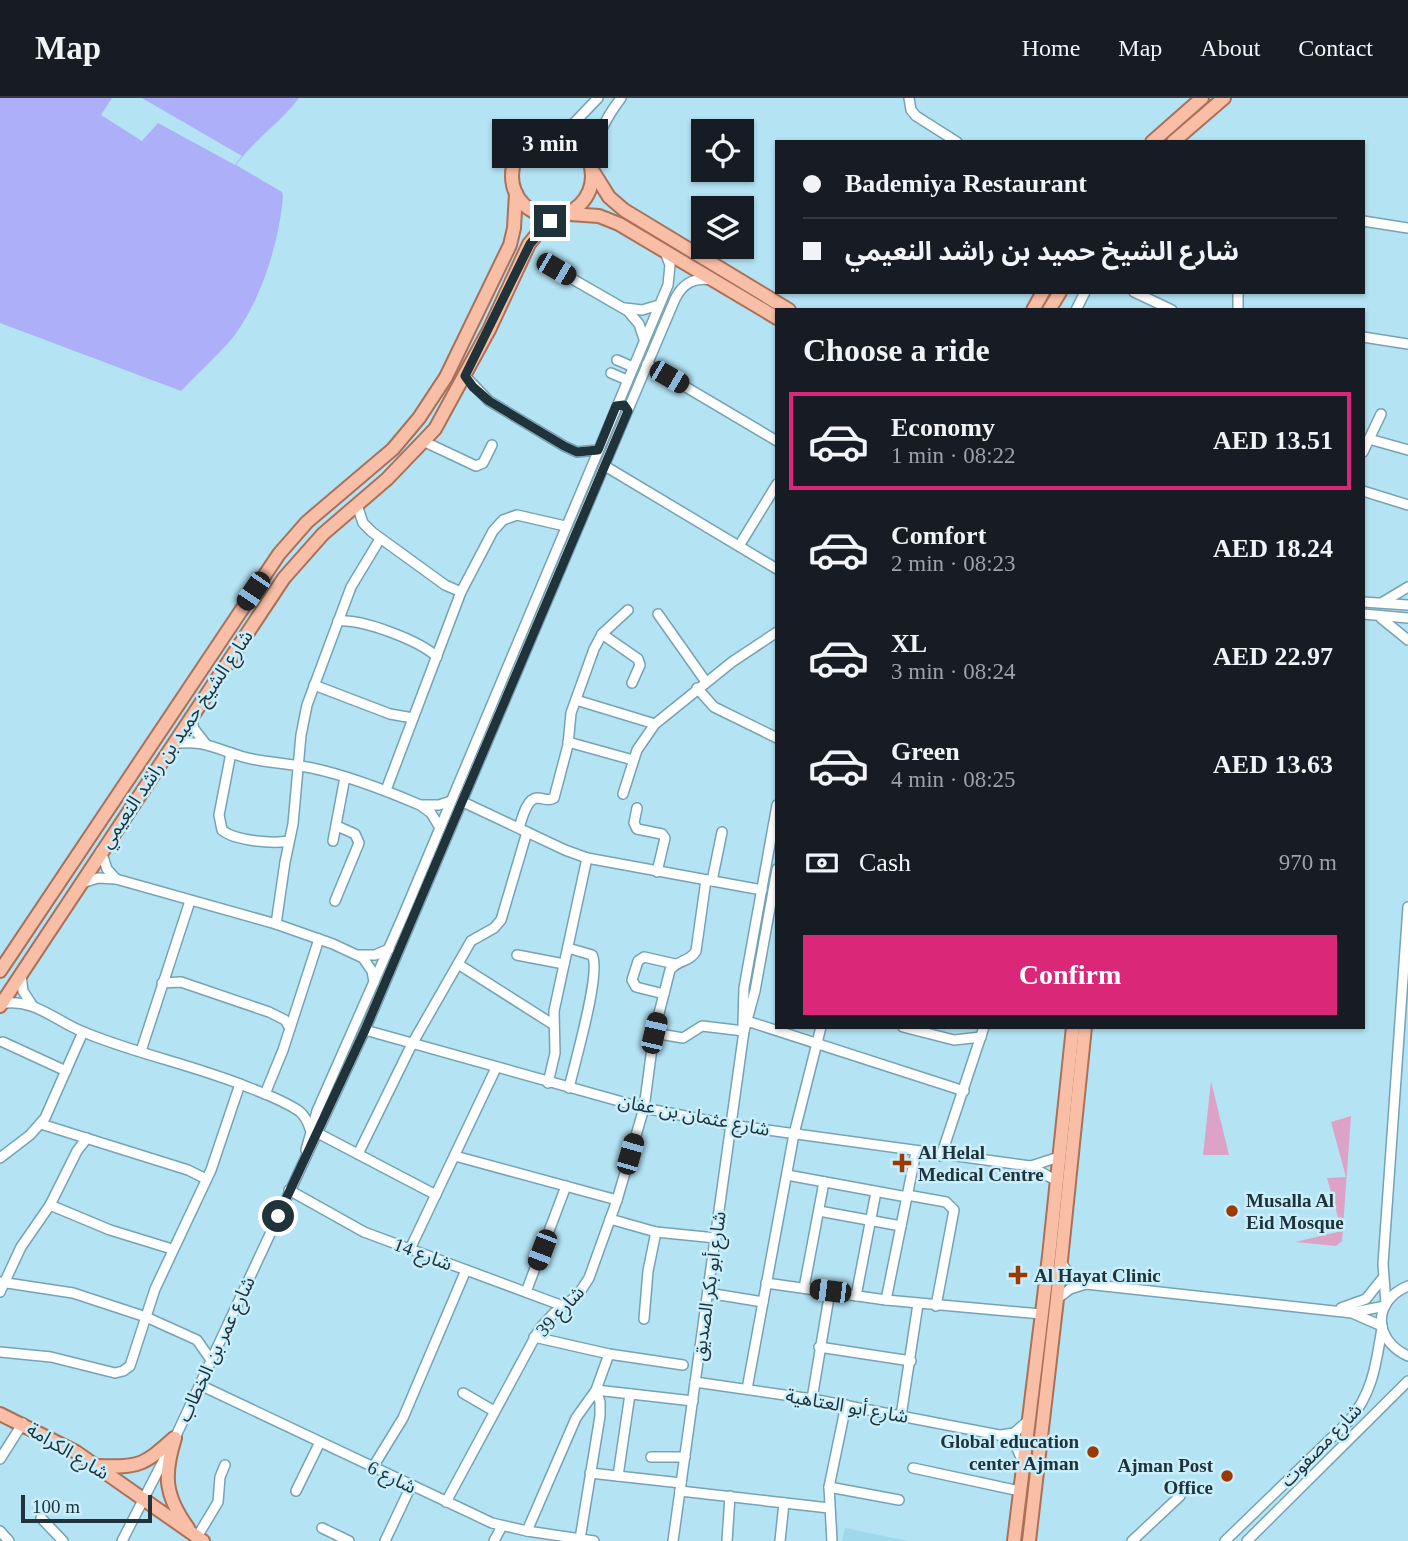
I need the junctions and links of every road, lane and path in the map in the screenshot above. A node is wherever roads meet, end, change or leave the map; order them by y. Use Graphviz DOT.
graph roads {
  1 [pos="598,98"];
  2 [pos="621,98"];
  3 [pos="909,98"];
  4 [pos="1202,98"];
  5 [pos="1224,98"];
  6 [pos="552,136"];
  7 [pos="954,140"];
  8 [pos="1154,140"];
  9 [pos="1174,140"];
  10 [pos="592,169"];
  11 [pos="516,193"];
  12 [pos="562,215"];
  13 [pos="1365,221"];
  14 [pos="1408,228"];
  15 [pos="664,251"];
  16 [pos="543,262"];
  17 [pos="713,281"];
  18 [pos="1138,294"];
  19 [pos="659,305"];
  20 [pos="623,308"];
  21 [pos="786,308"];
  22 [pos="1168,308"];
  23 [pos="775,317"];
  24 [pos="1365,337"];
  25 [pos="644,340"];
  26 [pos="1408,344"];
  27 [pos="617,360"];
  28 [pos="647,364"];
  29 [pos="633,367"];
  30 [pos="611,373"];
  31 [pos="465,376"];
  32 [pos="627,380"];
  33 [pos="616,406"];
  34 [pos="628,411"];
  35 [pos="1381,414"];
  36 [pos="1369,439"];
  37 [pos="775,440"];
  38 [pos="425,442"];
  39 [pos="492,445"];
  40 [pos="1365,448"];
  41 [pos="598,450"];
  42 [pos="1408,450"];
  43 [pos="605,466"];
  44 [pos="775,487"];
  45 [pos="1365,492"];
  46 [pos="357,505"];
  47 [pos="1408,505"];
  48 [pos="573,507"];
  49 [pos="585,512"];
  50 [pos="565,526"];
  51 [pos="380,539"];
  52 [pos="739,547"];
  53 [pos="775,568"];
  54 [pos="1408,587"];
  55 [pos="461,592"];
  56 [pos="1365,602"];
  57 [pos="1380,604"];
  58 [pos="1408,605"];
  59 [pos="628,610"];
  60 [pos="658,614"];
  61 [pos="1365,614"];
  62 [pos="1380,617"];
  63 [pos="1408,618"];
  64 [pos="338,621"];
  65 [pos="775,633"];
  66 [pos="603,634"];
  67 [pos="1408,640"];
  68 [pos="437,657"];
  69 [pos="632,683"];
  70 [pos="314,685"];
  71 [pos="702,685"];
  72 [pos="576,700"];
  73 [pos="191,717"];
  74 [pos="413,718"];
  75 [pos="656,724"];
  76 [pos="775,737"];
  77 [pos="568,741"];
  78 [pos="173,744"];
  79 [pos="206,744"];
  80 [pos="231,753"];
  81 [pos="633,760"];
  82 [pos="298,765"];
  83 [pos="345,777"];
  84 [pos="386,790"];
  85 [pos="623,794"];
  86 [pos="451,801"];
  87 [pos="463,802"];
  88 [pos="420,804"];
  89 [pos="637,808"];
  90 [pos="775,816"];
  91 [pos="337,826"];
  92 [pos="440,828"];
  93 [pos="523,830"];
  94 [pos="722,832"];
  95 [pos="289,841"];
  96 [pos="332,841"];
  97 [pos="101,851"];
  98 [pos="587,858"];
  99 [pos="657,872"];
  100 [pos="116,879"];
  101 [pos="709,881"];
  102 [pos="80,883"];
  103 [pos="775,889"];
  104 [pos="762,890"];
  105 [pos="190,901"];
  106 [pos="335,901"];
  107 [pos="1408,907"];
  108 [pos="757,915"];
  109 [pos="768,916"];
  110 [pos="408,918"];
  111 [pos="276,924"];
  112 [pos="319,939"];
  113 [pos="568,948"];
  114 [pos="389,949"];
  115 [pos="359,955"];
  116 [pos="517,955"];
  117 [pos="458,964"];
  118 [pos="564,964"];
  119 [pos="676,964"];
  120 [pos="0,971"];
  121 [pos="21,974"];
  122 [pos="374,982"];
  123 [pos="162,984"];
  124 [pos="664,994"];
  125 [pos="1,1005"];
  126 [pos="32,1005"];
  127 [pos="1404,1015"];
  128 [pos="554,1025"];
  129 [pos="745,1026"];
  130 [pos="290,1028"];
  131 [pos="820,1029"];
  132 [pos="911,1029"];
  133 [pos="1073,1029"];
  134 [pos="1085,1029"];
  135 [pos="365,1030"];
  136 [pos="83,1032"];
  137 [pos="983,1032"];
  138 [pos="654,1033"];
  139 [pos="3,1042"];
  140 [pos="817,1043"];
  141 [pos="412,1044"];
  142 [pos="141,1051"];
  143 [pos="496,1068"];
  144 [pos="66,1072"];
  145 [pos="336,1081"];
  146 [pos="548,1083"];
  147 [pos="240,1084"];
  148 [pos="569,1088"];
  149 [pos="964,1091"];
  150 [pos="265,1094"];
  151 [pos="644,1108"];
  152 [pos="298,1110"];
  153 [pos="317,1111"];
  154 [pos="41,1124"];
  155 [pos="731,1125"];
  156 [pos="314,1131"];
  157 [pos="794,1134"];
  158 [pos="87,1138"];
  159 [pos="916,1152"];
  160 [pos="358,1154"];
  161 [pos="455,1156"];
  162 [pos="941,1156"];
  163 [pos="1059,1157"];
  164 [pos="0,1158"];
  165 [pos="1030,1166"];
  166 [pos="787,1175"];
  167 [pos="206,1179"];
  168 [pos="1057,1181"];
  169 [pos="824,1182"];
  170 [pos="566,1186"];
  171 [pos="289,1190"];
  172 [pos="876,1192"];
  173 [pos="436,1195"];
  174 [pos="907,1196"];
  175 [pos="617,1200"];
  176 [pos="50,1205"];
  177 [pos="819,1211"];
  178 [pos="610,1219"];
  179 [pos="871,1221"];
  180 [pos="901,1226"];
  181 [pos="656,1232"];
  182 [pos="716,1238"];
  183 [pos="172,1249"];
  184 [pos="410,1249"];
  185 [pos="1061,1262"];
  186 [pos="466,1270"];
  187 [pos="1383,1278"];
  188 [pos="2,1282"];
  189 [pos="766,1283"];
  190 [pos="1086,1284"];
  191 [pos="1408,1286"];
  192 [pos="804,1288"];
  193 [pos="830,1291"];
  194 [pos="0,1292"];
  195 [pos="526,1292"];
  196 [pos="708,1293"];
  197 [pos="856,1296"];
  198 [pos="1057,1299"];
  199 [pos="886,1300"];
  200 [pos="763,1302"];
  201 [pos="918,1304"];
  202 [pos="1385,1305"];
  203 [pos="563,1306"];
  204 [pos="936,1306"];
  205 [pos="1332,1310"];
  206 [pos="1352,1313"];
  207 [pos="1041,1314"];
  208 [pos="146,1317"];
  209 [pos="644,1319"];
  210 [pos="1382,1327"];
  211 [pos="534,1337"];
  212 [pos="819,1347"];
  213 [pos="0,1352"];
  214 [pos="609,1354"];
  215 [pos="1408,1356"];
  216 [pos="211,1360"];
  217 [pos="911,1361"];
  218 [pos="683,1365"];
  219 [pos="695,1382"];
  220 [pos="1407,1384"];
  221 [pos="200,1385"];
  222 [pos="596,1390"];
  223 [pos="747,1390"];
  224 [pos="463,1393"];
  225 [pos="630,1394"];
  226 [pos="812,1399"];
  227 [pos="693,1401"];
  228 [pos="846,1405"];
  229 [pos="495,1411"];
  230 [pos="0,1414"];
  231 [pos="901,1416"];
  232 [pos="1030,1420"];
  233 [pos="23,1423"];
  234 [pos="999,1436"];
  235 [pos="175,1437"];
  236 [pos="320,1442"];
  237 [pos="651,1457"];
  238 [pos="685,1457"];
  239 [pos="0,1458"];
  240 [pos="225,1465"];
  241 [pos="98,1466"];
  242 [pos="1024,1466"];
  243 [pos="373,1467"];
  244 [pos="913,1468"];
  245 [pos="590,1474"];
  246 [pos="618,1476"];
  247 [pos="411,1486"];
  248 [pos="681,1487"];
  249 [pos="830,1487"];
  250 [pos="1020,1491"];
  251 [pos="296,1492"];
  252 [pos="730,1496"];
  253 [pos="1181,1496"];
  254 [pos="142,1500"];
  255 [pos="899,1500"];
  256 [pos="446,1503"];
  257 [pos="785,1503"];
  258 [pos="829,1508"];
  259 [pos="41,1518"];
  260 [pos="502,1526"];
  261 [pos="322,1528"];
  262 [pos="0,1531"];
  263 [pos="527,1531"];
  264 [pos="198,1538"];
  265 [pos="580,1539"];
  266 [pos="9,1541"];
  267 [pos="63,1541"];
  268 [pos="122,1541"];
  269 [pos="349,1541"];
  270 [pos="385,1541"];
  271 [pos="494,1541"];
  272 [pos="594,1541"];
  273 [pos="673,1541"];
  274 [pos="727,1541"];
  275 [pos="780,1541"];
  276 [pos="832,1541"];
  277 [pos="1014,1541"];
  278 [pos="1029,1541"];
  279 [pos="1132,1541"];
  280 [pos="1225,1541"];
  281 [pos="1247,1541"];
  1 -- 6 [label="street"];
  2 -- 10 [label="street"];
  3 -- 7 [label="street"];
  4 -- 8 [label="main road"];
  5 -- 9 [label="main road"];
  6 -- 10 [label="main road"];
  6 -- 11 [label="main road"];
  10 -- 12 [label="main road"];
  10 -- 21 [label="main road"];
  11 -- 12 [label="main road"];
  11 -- 120 [label="main road, شارع الشيخ حميد بن راشد النعيمي"];
  12 -- 15 [label="main road"];
  12 -- 31 [label="main road, شارع الشيخ حميد بن راشد النعيمي"];
  13 -- 14 [label="street"];
  15 -- 17 [label="main road"];
  15 -- 19 [label="street, شارع عمر بن الخطاب"];
  16 -- 20 [label="street"];
  17 -- 23 [label="main road"];
  17 -- 28 [label="street, شارع عمر بن الخطاب"];
  18 -- 22 [label="street"];
  19 -- 20 [label="street"];
  19 -- 25 [label="street, شارع عمر بن الخطاب"];
  20 -- 25 [label="street"];
  24 -- 26 [label="street"];
  25 -- 29 [label="street, شارع عمر بن الخطاب"];
  27 -- 29 [label="street"];
  28 -- 34 [label="street, شارع عمر بن الخطاب"];
  28 -- 37 [label="street"];
  29 -- 32 [label="street, شارع عمر بن الخطاب"];
  30 -- 32 [label="street"];
  31 -- 38 [label="main road, شارع الشيخ حميد بن راشد النعيمي"];
  31 -- 41 [label="street"];
  32 -- 33 [label="street, شارع عمر بن الخطاب"];
  33 -- 34 [label="street"];
  33 -- 41 [label="street, شارع عمر بن الخطاب"];
  34 -- 43 [label="street, شارع عمر بن الخطاب"];
  35 -- 36 [label="street"];
  36 -- 40 [label="street"];
  36 -- 42 [label="street"];
  38 -- 39 [label="street"];
  38 -- 46 [label="main road, شارع الشيخ حميد بن راشد النعيمي"];
  41 -- 48 [label="street, شارع عمر بن الخطاب"];
  43 -- 49 [label="street, شارع عمر بن الخطاب"];
  43 -- 52 [label="street"];
  44 -- 52 [label="street"];
  45 -- 47 [label="street"];
  46 -- 51 [label="street"];
  46 -- 73 [label="main road, شارع الشيخ حميد بن راشد النعيمي"];
  48 -- 49 [label="street"];
  48 -- 50 [label="street, شارع عمر بن الخطاب"];
  49 -- 87 [label="street, شارع عمر بن الخطاب"];
  50 -- 55 [label="street"];
  50 -- 86 [label="street, شارع عمر بن الخطاب"];
  51 -- 55 [label="street"];
  51 -- 64 [label="street"];
  52 -- 53 [label="street"];
  54 -- 57 [label="street"];
  55 -- 68 [label="street"];
  56 -- 57 [label="street"];
  57 -- 58 [label="street"];
  59 -- 66 [label="street"];
  60 -- 71 [label="street"];
  61 -- 62 [label="street"];
  62 -- 63 [label="street"];
  62 -- 67 [label="street"];
  64 -- 68 [label="street"];
  64 -- 70 [label="street"];
  65 -- 71 [label="street"];
  66 -- 69 [label="street"];
  66 -- 72 [label="street"];
  68 -- 74 [label="street"];
  70 -- 74 [label="street"];
  70 -- 82 [label="street"];
  71 -- 75 [label="street"];
  71 -- 76 [label="street"];
  72 -- 75 [label="street"];
  72 -- 77 [label="street"];
  73 -- 78 [label="main road, شارع الشيخ حميد بن راشد النعيمي"];
  73 -- 79 [label="street"];
  74 -- 84 [label="street"];
  75 -- 81 [label="street"];
  77 -- 81 [label="street"];
  77 -- 93 [label="street"];
  78 -- 79 [label="street"];
  78 -- 97 [label="main road, شارع الشيخ حميد بن راشد النعيمي"];
  79 -- 80 [label="street"];
  80 -- 82 [label="street"];
  80 -- 95 [label="street"];
  81 -- 85 [label="street"];
  82 -- 83 [label="street"];
  82 -- 95 [label="street"];
  83 -- 84 [label="street"];
  83 -- 91 [label="street"];
  84 -- 88 [label="street"];
  86 -- 88 [label="street"];
  86 -- 92 [label="street, شارع عمر بن الخطاب"];
  87 -- 93 [label="street"];
  87 -- 110 [label="street, شارع عمر بن الخطاب"];
  88 -- 92 [label="street"];
  89 -- 99 [label="street"];
  90 -- 104 [label="street, شارع أبو بكر الصديق"];
  91 -- 96 [label="street"];
  91 -- 106 [label="street"];
  92 -- 110 [label="street, شارع عمر بن الخطاب"];
  93 -- 98 [label="street"];
  93 -- 117 [label="street"];
  94 -- 101 [label="street"];
  95 -- 111 [label="street"];
  97 -- 100 [label="street"];
  97 -- 102 [label="main road, شارع الشيخ حميد بن راشد النعيمي"];
  98 -- 99 [label="street"];
  98 -- 113 [label="street"];
  99 -- 101 [label="street"];
  100 -- 102 [label="street"];
  100 -- 105 [label="street"];
  101 -- 104 [label="street"];
  101 -- 119 [label="street"];
  102 -- 121 [label="main road, شارع الشيخ حميد بن راشد النعيمي"];
  103 -- 109 [label="street, شارع أبو بكر الصديق"];
  104 -- 108 [label="street, شارع أبو بكر الصديق"];
  105 -- 111 [label="street"];
  105 -- 123 [label="street"];
  107 -- 127 [label="street, شارع مصفوت"];
  108 -- 109 [label="street"];
  108 -- 129 [label="street, شارع أبو بكر الصديق"];
  109 -- 129 [label="street, شارع أبو بكر الصديق"];
  110 -- 114 [label="street, شارع عمر بن الخطاب"];
  110 -- 135 [label="street, شارع عمر بن الخطاب"];
  111 -- 112 [label="street"];
  112 -- 115 [label="street"];
  112 -- 130 [label="street"];
  113 -- 118 [label="street"];
  113 -- 148 [label="street"];
  114 -- 115 [label="street"];
  114 -- 122 [label="street, شارع عمر بن الخطاب"];
  115 -- 122 [label="street"];
  116 -- 118 [label="street"];
  117 -- 128 [label="street"];
  117 -- 141 [label="street"];
  118 -- 128 [label="street"];
  119 -- 124 [label="street, شارع 39"];
  119 -- 124 [label="street"];
  121 -- 125 [label="main road, شارع الشيخ حميد بن راشد النعيمي"];
  121 -- 126 [label="street"];
  122 -- 145 [label="street, شارع عمر بن الخطاب"];
  123 -- 130 [label="street"];
  123 -- 142 [label="street"];
  124 -- 138 [label="street, شارع 39"];
  125 -- 126 [label="street"];
  126 -- 136 [label="street"];
  127 -- 187 [label="street, شارع مصفوت"];
  128 -- 146 [label="street"];
  129 -- 138 [label="street"];
  129 -- 140 [label="street"];
  129 -- 155 [label="street, شارع أبو بكر الصديق"];
  130 -- 150 [label="street"];
  131 -- 140 [label="street"];
  132 -- 137 [label="street"];
  133 -- 163 [label="main road"];
  134 -- 185 [label="main road"];
  135 -- 141 [label="street, شارع عثمان بن عفان"];
  135 -- 145 [label="street, شارع عمر بن الخطاب"];
  136 -- 142 [label="street"];
  136 -- 144 [label="street"];
  137 -- 149 [label="street"];
  138 -- 151 [label="street, شارع 39"];
  139 -- 144 [label="street"];
  140 -- 149 [label="street"];
  140 -- 157 [label="street"];
  141 -- 143 [label="street, شارع عثمان بن عفان"];
  141 -- 160 [label="street"];
  142 -- 147 [label="street"];
  143 -- 146 [label="street, شارع عثمان بن عفان"];
  143 -- 161 [label="street"];
  144 -- 154 [label="street"];
  145 -- 153 [label="street, شارع عمر بن الخطاب"];
  145 -- 156 [label="street, شارع عمر بن الخطاب"];
  146 -- 148 [label="street, شارع عثمان بن عفان"];
  147 -- 150 [label="street"];
  147 -- 167 [label="street"];
  148 -- 151 [label="street, شارع عثمان بن عفان"];
  149 -- 162 [label="street"];
  150 -- 152 [label="street"];
  151 -- 155 [label="street, شارع عثمان بن عفان"];
  151 -- 175 [label="street, شارع 39"];
  152 -- 153 [label="street"];
  152 -- 156 [label="street"];
  153 -- 156 [label="street, شارع عمر بن الخطاب"];
  154 -- 158 [label="street"];
  154 -- 164 [label="street"];
  155 -- 157 [label="street, شارع عثمان بن عفان"];
  155 -- 182 [label="street, شارع أبو بكر الصديق"];
  156 -- 160 [label="street"];
  156 -- 171 [label="street, شارع عمر بن الخطاب"];
  157 -- 159 [label="street, شارع عثمان بن عفان"];
  157 -- 166 [label="street"];
  158 -- 167 [label="street"];
  158 -- 176 [label="street"];
  159 -- 162 [label="street, شارع عثمان بن عفان"];
  159 -- 174 [label="street"];
  160 -- 173 [label="street"];
  161 -- 170 [label="street"];
  161 -- 173 [label="street"];
  162 -- 165 [label="street, شارع عثمان بن عفان"];
  163 -- 165 [label="street, شارع عثمان بن عفان"];
  163 -- 168 [label="main road"];
  165 -- 168 [label="street, شارع عثمان بن عفان"];
  166 -- 169 [label="street"];
  166 -- 189 [label="street"];
  167 -- 183 [label="street"];
  168 -- 207 [label="main road"];
  169 -- 172 [label="street"];
  169 -- 177 [label="street"];
  170 -- 175 [label="street"];
  170 -- 195 [label="street"];
  171 -- 184 [label="street, شارع 14"];
  171 -- 216 [label="street, شارع عمر بن الخطاب"];
  172 -- 174 [label="street"];
  172 -- 179 [label="street"];
  173 -- 184 [label="street"];
  174 -- 180 [label="street"];
  174 -- 204 [label="street"];
  175 -- 178 [label="street, شارع 39"];
  176 -- 183 [label="street"];
  176 -- 188 [label="street"];
  177 -- 179 [label="street"];
  177 -- 192 [label="street"];
  178 -- 181 [label="street"];
  178 -- 203 [label="street, شارع 39"];
  179 -- 180 [label="street"];
  179 -- 197 [label="street"];
  180 -- 199 [label="street"];
  181 -- 182 [label="street"];
  181 -- 209 [label="street"];
  182 -- 196 [label="street, شارع أبو بكر الصديق"];
  183 -- 208 [label="street"];
  184 -- 186 [label="street, شارع 14"];
  185 -- 190 [label="street"];
  185 -- 198 [label="main road"];
  186 -- 195 [label="street, شارع 14"];
  186 -- 243 [label="street"];
  187 -- 202 [label="street, شارع مصفوت"];
  187 -- 205 [label="street"];
  188 -- 194 [label="street"];
  188 -- 208 [label="street"];
  189 -- 192 [label="street"];
  189 -- 200 [label="street"];
  190 -- 198 [label="street"];
  190 -- 205 [label="street"];
  191 -- 202 [label="street"];
  192 -- 193 [label="street"];
  193 -- 197 [label="street"];
  193 -- 212 [label="street"];
  195 -- 203 [label="street, شارع 14"];
  196 -- 200 [label="street"];
  196 -- 219 [label="street, شارع أبو بكر الصديق"];
  197 -- 199 [label="street"];
  198 -- 278 [label="main road"];
  199 -- 201 [label="street"];
  200 -- 223 [label="street"];
  201 -- 204 [label="street"];
  201 -- 217 [label="street"];
  202 -- 206 [label="street"];
  202 -- 210 [label="street, شارع مصفوت"];
  203 -- 211 [label="street, شارع 39"];
  204 -- 207 [label="street"];
  205 -- 206 [label="street"];
  206 -- 210 [label="street"];
  207 -- 232 [label="main road"];
  208 -- 213 [label="street"];
  208 -- 216 [label="street"];
  210 -- 215 [label="street"];
  210 -- 280 [label="street, شارع مصفوت"];
  211 -- 214 [label="street"];
  211 -- 229 [label="street, شارع 39"];
  212 -- 217 [label="street"];
  212 -- 226 [label="street"];
  214 -- 218 [label="street"];
  214 -- 222 [label="street"];
  216 -- 221 [label="street, شارع عمر بن الخطاب"];
  217 -- 231 [label="street"];
  219 -- 223 [label="street, شارع أبو العتاهية"];
  219 -- 227 [label="street, شارع أبو بكر الصديق"];
  220 -- 281 [label="street, شارع مصفوت"];
  221 -- 235 [label="street, شارع عمر بن الخطاب"];
  221 -- 236 [label="street, شارع 6"];
  222 -- 225 [label="street"];
  222 -- 245 [label="street"];
  222 -- 263 [label="street"];
  223 -- 226 [label="street, شارع أبو العتاهية"];
  224 -- 229 [label="street"];
  225 -- 227 [label="street"];
  225 -- 246 [label="street"];
  226 -- 228 [label="street, شارع أبو العتاهية"];
  227 -- 238 [label="street, شارع أبو بكر الصديق"];
  228 -- 231 [label="street, شارع أبو العتاهية"];
  228 -- 249 [label="street"];
  229 -- 256 [label="street, شارع 39"];
  230 -- 233 [label="main road, شارع الكرامة"];
  231 -- 234 [label="street, شارع أبو العتاهية"];
  232 -- 234 [label="street"];
  232 -- 242 [label="main road"];
  233 -- 239 [label="street"];
  233 -- 241 [label="main road, شارع الكرامة"];
  234 -- 242 [label="street"];
  235 -- 241 [label="main road"];
  235 -- 254 [label="street, شارع عمر بن الخطاب"];
  235 -- 264 [label="main road"];
  236 -- 243 [label="street, شارع 6"];
  236 -- 251 [label="street"];
  237 -- 238 [label="street"];
  238 -- 248 [label="street, شارع أبو بكر الصديق"];
  240 -- 264 [label="street"];
  241 -- 254 [label="main road, شارع الكرامة"];
  242 -- 250 [label="main road"];
  243 -- 247 [label="street, شارع 6"];
  244 -- 250 [label="street"];
  245 -- 246 [label="street"];
  245 -- 265 [label="street"];
  246 -- 248 [label="street"];
  247 -- 256 [label="street, شارع 6"];
  247 -- 270 [label="street"];
  248 -- 252 [label="street"];
  248 -- 273 [label="street, شارع أبو بكر الصديق"];
  249 -- 255 [label="street"];
  249 -- 258 [label="street"];
  250 -- 277 [label="main road"];
  252 -- 257 [label="street"];
  252 -- 274 [label="street"];
  253 -- 279 [label="street"];
  254 -- 264 [label="main road, شارع الكرامة"];
  254 -- 268 [label="street, شارع عمر بن الخطاب"];
  256 -- 260 [label="street, شارع 6"];
  257 -- 258 [label="street"];
  257 -- 275 [label="street"];
  258 -- 276 [label="street"];
  259 -- 267 [label="street"];
  260 -- 263 [label="street, شارع 6"];
  260 -- 271 [label="street"];
  261 -- 269 [label="street"];
  262 -- 266 [label="street"];
  263 -- 265 [label="street, شارع 6"];
  265 -- 272 [label="street, شارع 6"];
}
